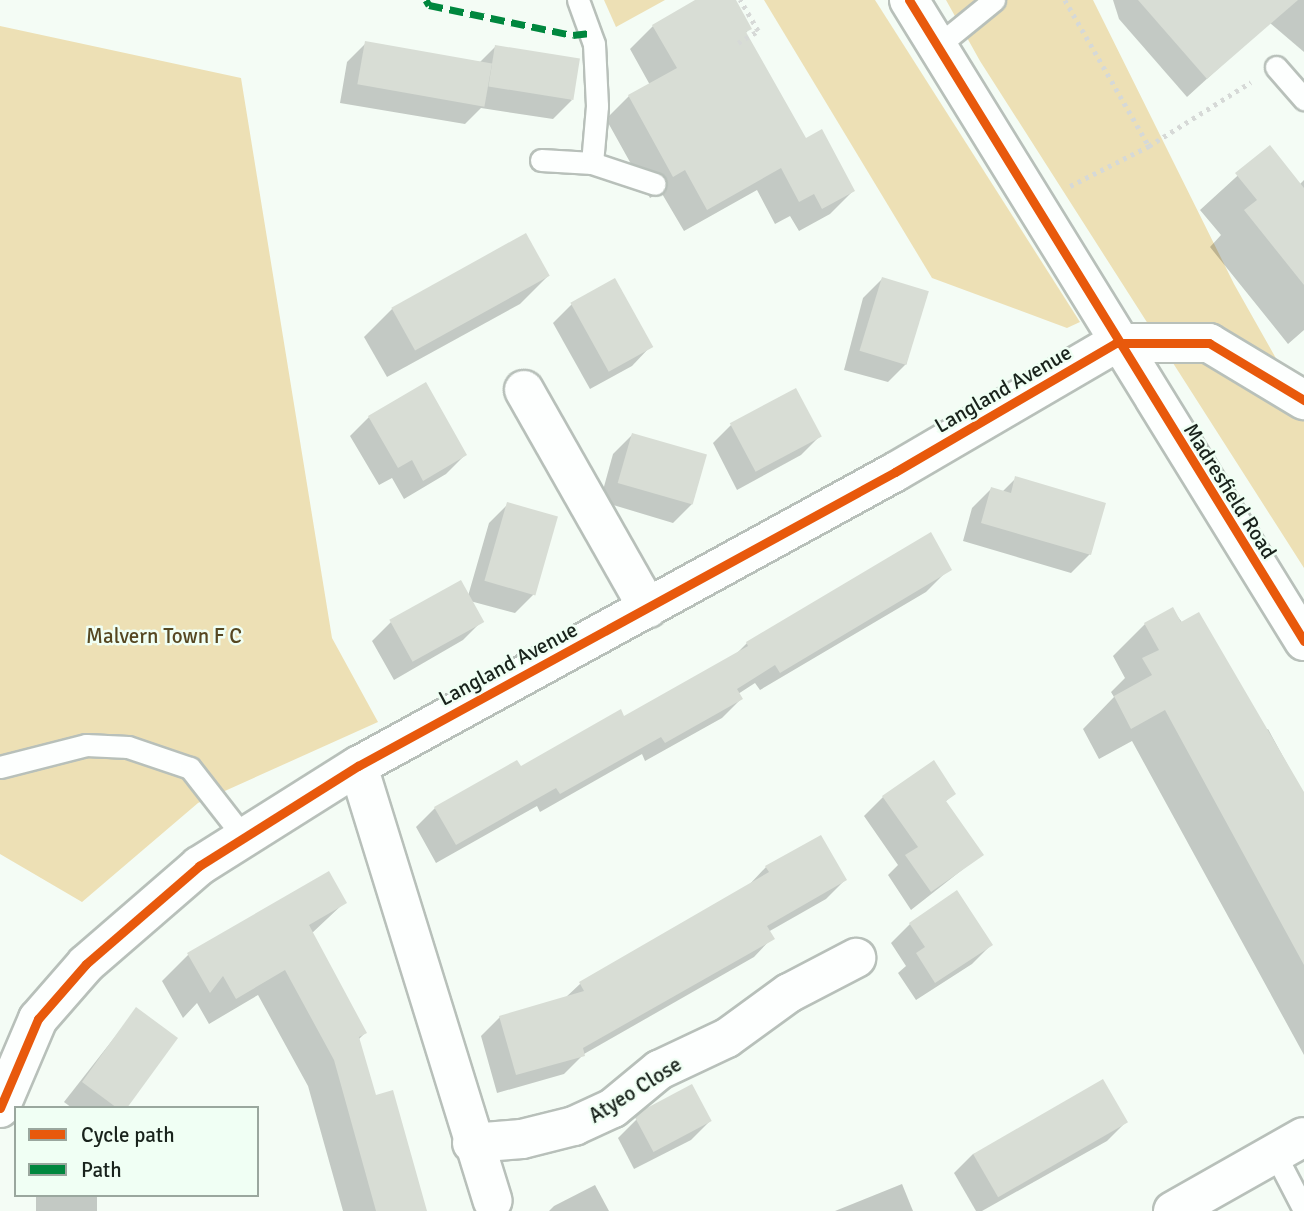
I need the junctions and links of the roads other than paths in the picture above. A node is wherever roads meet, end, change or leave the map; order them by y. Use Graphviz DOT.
graph roads {
  1 [pos="578,0"];
  2 [pos="909,0"];
  3 [pos="994,0"];
  4 [pos="935,48"];
  5 [pos="1276,67"];
  6 [pos="1304,99"];
  7 [pos="541,160"];
  8 [pos="592,163"];
  9 [pos="655,184"];
  10 [pos="1116,343"];
  11 [pos="524,390"];
  12 [pos="1304,400"];
  13 [pos="648,608"];
  14 [pos="1304,642"];
  15 [pos="358,766"];
  16 [pos="0,767"];
  17 [pos="243,836"];
  18 [pos="856,958"];
  19 [pos="0,1108"];
  20 [pos="472,1143"];
  21 [pos="1290,1146"];
  22 [pos="493,1200"];
  23 [pos="1304,1210"];
  24 [pos="1173,1211"];
  1 -- 8 [label="lane"];
  2 -- 4 [label="street, Madresfield Road"];
  3 -- 4 [label="lane"];
  4 -- 10 [label="street, Madresfield Road"];
  5 -- 6 [label="lane"];
  7 -- 8 [label="lane"];
  8 -- 9 [label="lane"];
  10 -- 12 [label="street"];
  10 -- 13 [label="street, Langland Avenue"];
  10 -- 14 [label="street, Madresfield Road"];
  11 -- 13 [label="street"];
  13 -- 15 [label="street, Langland Avenue"];
  15 -- 17 [label="street, Langland Avenue"];
  15 -- 20 [label="street"];
  16 -- 17 [label="lane"];
  17 -- 19 [label="street, Langland Avenue"];
  18 -- 20 [label="street, Atyeo Close"];
  20 -- 22 [label="street"];
  21 -- 23 [label="lane"];
  21 -- 24 [label="street"];
}
